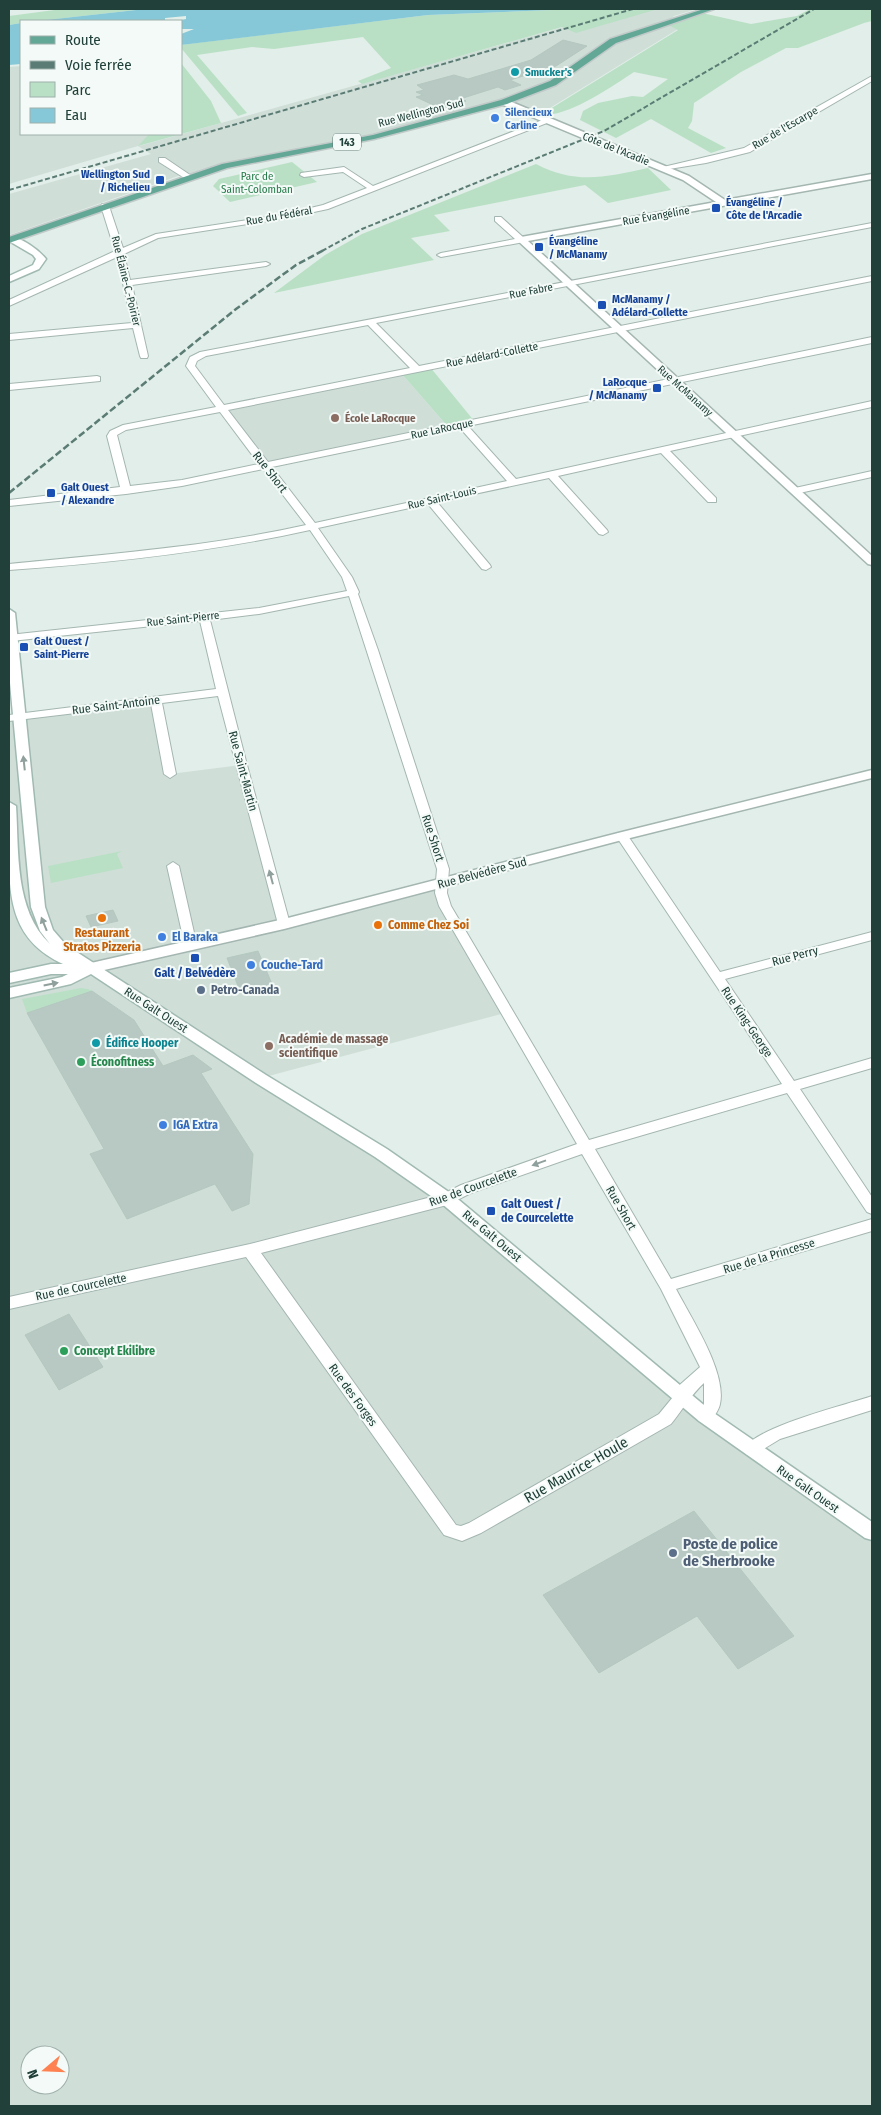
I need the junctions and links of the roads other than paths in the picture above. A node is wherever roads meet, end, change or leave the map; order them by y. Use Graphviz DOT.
graph roads {
  1 [pos="710,9"];
  2 [pos="872,78"];
  3 [pos="504,102"];
  4 [pos="548,121"];
  5 [pos="162,160"];
  6 [pos="663,168"];
  7 [pos="304,175"];
  8 [pos="872,176"];
  9 [pos="189,177"];
  10 [pos="373,189"];
  11 [pos="724,203"];
  12 [pos="106,206"];
  13 [pos="498,219"];
  14 [pos="872,225"];
  15 [pos="521,240"];
  16 [pos="10,243"];
  17 [pos="120,254"];
  18 [pos="440,255"];
  19 [pos="266,264"];
  20 [pos="28,271"];
  21 [pos="9,273"];
  22 [pos="9,279"];
  23 [pos="872,280"];
  24 [pos="127,283"];
  25 [pos="567,284"];
  26 [pos="9,303"];
  27 [pos="369,322"];
  28 [pos="137,325"];
  29 [pos="618,330"];
  30 [pos="9,337"];
  31 [pos="872,340"];
  32 [pos="144,356"];
  33 [pos="191,361"];
  34 [pos="417,370"];
  35 [pos="97,379"];
  36 [pos="673,380"];
  37 [pos="9,387"];
  38 [pos="872,404"];
  39 [pos="222,409"];
  40 [pos="462,425"];
  41 [pos="733,434"];
  42 [pos="662,450"];
  43 [pos="264,466"];
  44 [pos="551,474"];
  45 [pos="872,474"];
  46 [pos="513,482"];
  47 [pos="126,490"];
  48 [pos="795,491"];
  49 [pos="712,500"];
  50 [pos="430,501"];
  51 [pos="9,504"];
  52 [pos="313,528"];
  53 [pos="603,532"];
  54 [pos="868,553"];
  55 [pos="872,562"];
  56 [pos="9,567"];
  57 [pos="486,567"];
  58 [pos="354,592"];
  59 [pos="9,613"];
  60 [pos="204,617"];
  61 [pos="11,638"];
  62 [pos="222,692"];
  63 [pos="156,700"];
  64 [pos="14,718"];
  65 [pos="170,774"];
  66 [pos="872,774"];
  67 [pos="9,806"];
  68 [pos="622,836"];
  69 [pos="173,866"];
  70 [pos="441,884"];
  71 [pos="284,924"];
  72 [pos="872,936"];
  73 [pos="190,946"];
  74 [pos="91,968"];
  75 [pos="717,977"];
  76 [pos="9,978"];
  77 [pos="9,993"];
  78 [pos="872,1063"];
  79 [pos="790,1086"];
  80 [pos="585,1147"];
  81 [pos="447,1199"];
  82 [pos="872,1208"];
  83 [pos="872,1225"];
  84 [pos="250,1250"];
  85 [pos="667,1286"];
  86 [pos="9,1303"];
  87 [pos="709,1369"];
  88 [pos="681,1396"];
  89 [pos="872,1403"];
  90 [pos="705,1416"];
  91 [pos="752,1449"];
  92 [pos="872,1532"];
  93 [pos="462,1534"];
  1 -- 3 [label="main road, Rue Wellington Sud / 143"];
  2 -- 6 [label="street, Rue de l'Escarpe"];
  3 -- 4 [label="street, Côte de l'Acadie"];
  3 -- 9 [label="main road, Rue Wellington Sud / 143"];
  4 -- 6 [label="street, Côte de l'Acadie"];
  4 -- 10 [label="street, Rue du Fédéral"];
  5 -- 9 [label="street"];
  6 -- 11 [label="street, Côte de l'Acadie"];
  7 -- 10 [label="street"];
  8 -- 11 [label="street, Rue Évangéline"];
  9 -- 12 [label="main road, Rue Wellington Sud / 143"];
  10 -- 17 [label="street, Rue du Fédéral"];
  11 -- 15 [label="street, Rue Évangéline"];
  12 -- 16 [label="main road, Rue Wellington Sud / 143"];
  12 -- 17 [label="street, Rue Élaine-C.-Poirier"];
  13 -- 15 [label="street, Rue McManamy"];
  14 -- 25 [label="street, Rue Fabre"];
  15 -- 18 [label="street, Rue Évangéline"];
  15 -- 25 [label="street, Rue McManamy"];
  16 -- 20 [label="street"];
  17 -- 24 [label="street, Rue Élaine-C.-Poirier"];
  17 -- 26 [label="street, Rue du Fédéral"];
  19 -- 24 [label="street"];
  20 -- 21 [label="street"];
  20 -- 22 [label="street"];
  23 -- 29 [label="street, Rue Adélard-Collette"];
  24 -- 28 [label="street, Rue Élaine-C.-Poirier"];
  25 -- 27 [label="street, Rue Fabre"];
  25 -- 29 [label="street, Rue McManamy"];
  27 -- 33 [label="street, Rue Fabre"];
  27 -- 34 [label="street"];
  28 -- 30 [label="street"];
  28 -- 32 [label="street, Rue Élaine-C.-Poirier"];
  29 -- 34 [label="street, Rue Adélard-Collette"];
  29 -- 36 [label="street, Rue McManamy"];
  31 -- 36 [label="street, Rue LaRocque"];
  33 -- 39 [label="street, Rue Short"];
  34 -- 39 [label="street, Rue Adélard-Collette"];
  35 -- 37 [label="street"];
  36 -- 40 [label="street, Rue LaRocque"];
  36 -- 41 [label="street, Rue McManamy"];
  38 -- 41 [label="street, Rue Saint-Louis"];
  39 -- 43 [label="street, Rue Short"];
  39 -- 47 [label="street, Rue Adélard-Collette"];
  40 -- 43 [label="street, Rue LaRocque"];
  40 -- 46 [label="street"];
  41 -- 42 [label="street, Rue Saint-Louis"];
  41 -- 48 [label="street, Rue McManamy"];
  42 -- 44 [label="street, Rue Saint-Louis"];
  42 -- 49 [label="street"];
  43 -- 47 [label="street, Rue LaRocque"];
  43 -- 52 [label="street, Rue Short"];
  44 -- 46 [label="street, Rue Saint-Louis"];
  44 -- 53 [label="street"];
  45 -- 48 [label="street"];
  46 -- 50 [label="street, Rue Saint-Louis"];
  47 -- 51 [label="street, Rue LaRocque"];
  48 -- 54 [label="street, Rue McManamy"];
  50 -- 52 [label="street, Rue Saint-Louis"];
  50 -- 57 [label="street"];
  52 -- 56 [label="street, Rue Saint-Louis"];
  52 -- 58 [label="street, Rue Short"];
  54 -- 55 [label="street, Rue McManamy"];
  58 -- 60 [label="street, Rue Saint-Pierre"];
  58 -- 70 [label="street, Rue Short"];
  59 -- 61 [label="street, Rue Galt Ouest"];
  60 -- 61 [label="street, Rue Saint-Pierre"];
  60 -- 62 [label="street, Rue Saint-Martin"];
  61 -- 64 [label="street, Rue Galt Ouest"];
  62 -- 63 [label="street, Rue Saint-Antoine"];
  71 -- 62 [label="street, Rue Saint-Martin, one-way"];
  63 -- 64 [label="street, Rue Saint-Antoine"];
  63 -- 65 [label="street"];
  74 -- 64 [label="street, Rue Galt Ouest, one-way"];
  66 -- 68 [label="street, Rue Belvédère Sud"];
  67 -- 74 [label="street, Rue Galt Ouest"];
  68 -- 70 [label="street, Rue Belvédère Sud"];
  68 -- 75 [label="street, Rue King-George"];
  69 -- 73 [label="street"];
  70 -- 71 [label="street, Rue Belvédère Sud"];
  70 -- 80 [label="street, Rue Short"];
  71 -- 73 [label="street, Rue Belvédère Sud"];
  72 -- 75 [label="street, Rue Perry"];
  73 -- 74 [label="street, Rue Belvédère Sud"];
  74 -- 76 [label="street, Rue Belvédère Sud"];
  77 -- 74 [label="street, Rue Belvédère Sud, one-way"];
  74 -- 81 [label="street, Rue Galt Ouest"];
  75 -- 79 [label="street, Rue King-George"];
  78 -- 79 [label="street, Rue de Courcelette"];
  79 -- 80 [label="street, Rue de Courcelette"];
  79 -- 82 [label="street, Rue King-George"];
  80 -- 81 [label="street, Rue de Courcelette, one-way"];
  80 -- 85 [label="street, Rue Short"];
  81 -- 84 [label="street, Rue de Courcelette"];
  81 -- 88 [label="street, Rue Galt Ouest"];
  83 -- 85 [label="street, Rue de la Princesse"];
  84 -- 86 [label="street, Rue de Courcelette"];
  84 -- 93 [label="street, Rue des Forges"];
  85 -- 87 [label="street, Rue Short"];
  87 -- 88 [label="street"];
  87 -- 90 [label="street, Rue Short"];
  88 -- 90 [label="street, Rue Galt Ouest"];
  88 -- 93 [label="street, Rue Maurice-Houle"];
  89 -- 91 [label="street"];
  90 -- 91 [label="street, Rue Galt Ouest"];
  91 -- 92 [label="street, Rue Galt Ouest"];
}
